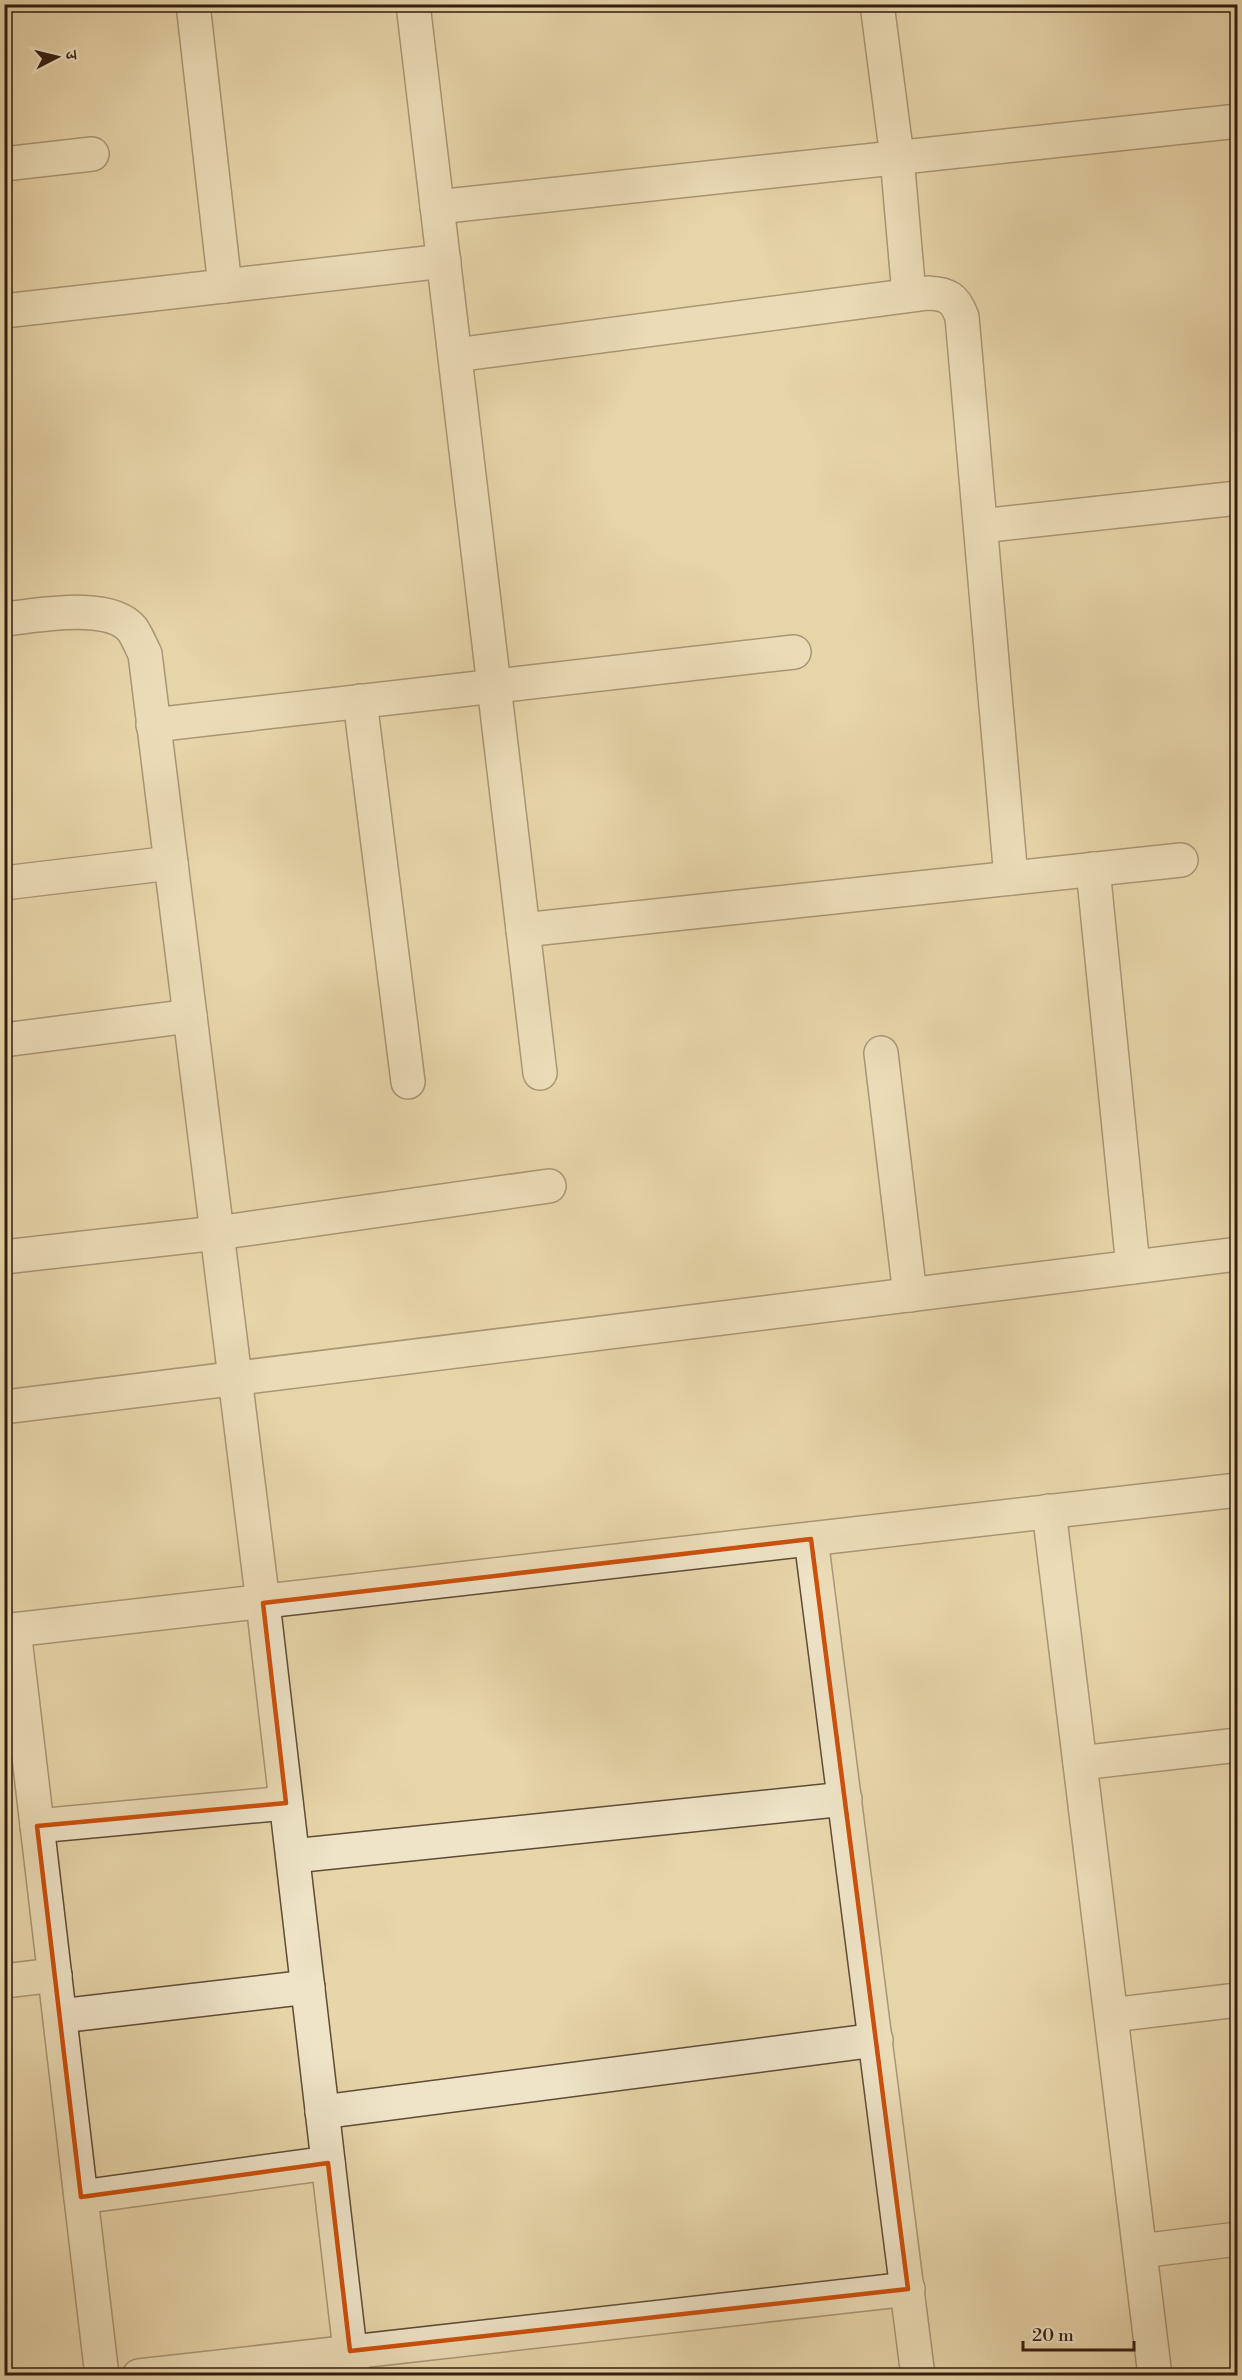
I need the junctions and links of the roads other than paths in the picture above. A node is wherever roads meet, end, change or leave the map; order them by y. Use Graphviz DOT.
graph roads {
  1 [pos="193,4"];
  2 [pos="413,4"];
  3 [pos="877,4"];
  4 [pos="1238,121"];
  5 [pos="92,154"];
  6 [pos="897,157"];
  7 [pos="4,164"];
  8 [pos="437,207"];
  9 [pos="444,261"];
  10 [pos="225,286"];
  11 [pos="909,295"];
  12 [pos="4,311"];
  13 [pos="455,355"];
  14 [pos="1238,498"];
  15 [pos="981,526"];
  16 [pos="4,619"];
  17 [pos="794,652"];
  18 [pos="495,686"];
  19 [pos="360,701"];
  20 [pos="153,725"];
  21 [pos="1181,860"];
  22 [pos="171,863"];
  23 [pos="1093,869"];
  24 [pos="1011,878"];
  25 [pos="4,883"];
  26 [pos="523,930"];
  27 [pos="190,1016"];
  28 [pos="4,1040"];
  29 [pos="881,1053"];
  30 [pos="540,1072"];
  31 [pos="408,1082"];
  32 [pos="549,1186"];
  33 [pos="217,1233"];
  34 [pos="1238,1254"];
  35 [pos="4,1257"];
  36 [pos="1133,1267"];
  37 [pos="910,1295"];
  38 [pos="236,1378"];
  39 [pos="4,1407"];
  40 [pos="1238,1490"];
  41 [pos="1049,1511"];
  42 [pos="811,1539"];
  43 [pos="263,1604"];
  44 [pos="9,1631"];
  45 [pos="1238,1745"];
  46 [pos="1080,1763"];
  47 [pos="845,1799"];
  48 [pos="286,1803"];
  49 [pos="37,1826"];
  50 [pos="293,1856"];
  51 [pos="55,1975"];
  52 [pos="4,1981"];
  53 [pos="308,1987"];
  54 [pos="1238,2000"];
  55 [pos="1111,2015"];
  56 [pos="60,2016"];
  57 [pos="876,2040"];
  58 [pos="322,2112"];
  59 [pos="328,2163"];
  60 [pos="81,2197"];
  61 [pos="1238,2239"];
  62 [pos="1140,2251"];
  63 [pos="908,2289"];
  64 [pos="351,2363"];
  65 [pos="102,2376"];
  66 [pos="139,2376"];
  67 [pos="918,2376"];
  68 [pos="1155,2376"];
  1 -- 10 [label="street"];
  2 -- 8 [label="street"];
  3 -- 6 [label="street"];
  4 -- 6 [label="street"];
  5 -- 7 [label="street"];
  6 -- 8 [label="street"];
  6 -- 11 [label="street"];
  8 -- 9 [label="street"];
  9 -- 10 [label="street"];
  9 -- 13 [label="street"];
  10 -- 12 [label="street"];
  11 -- 13 [label="street"];
  11 -- 15 [label="street"];
  13 -- 18 [label="street"];
  14 -- 15 [label="street"];
  15 -- 24 [label="street"];
  16 -- 20 [label="street"];
  17 -- 18 [label="street"];
  18 -- 19 [label="street"];
  18 -- 26 [label="street"];
  19 -- 20 [label="street"];
  19 -- 31 [label="street"];
  20 -- 22 [label="street"];
  21 -- 23 [label="street"];
  22 -- 25 [label="street"];
  22 -- 27 [label="street"];
  23 -- 24 [label="street"];
  23 -- 36 [label="street"];
  24 -- 26 [label="street"];
  26 -- 30 [label="street"];
  27 -- 28 [label="street"];
  27 -- 33 [label="street"];
  29 -- 37 [label="street"];
  32 -- 33 [label="street"];
  33 -- 35 [label="street"];
  33 -- 38 [label="street"];
  34 -- 36 [label="street"];
  36 -- 37 [label="street"];
  37 -- 38 [label="street"];
  38 -- 39 [label="street"];
  38 -- 43 [label="street"];
  40 -- 41 [label="street"];
  41 -- 42 [label="street"];
  41 -- 46 [label="street"];
  42 -- 43 [label="street"];
  42 -- 47 [label="street"];
  43 -- 44 [label="street"];
  43 -- 48 [label="street"];
  44 -- 49 [label="street"];
  45 -- 46 [label="street"];
  46 -- 55 [label="street"];
  47 -- 50 [label="street"];
  47 -- 57 [label="street"];
  48 -- 49 [label="street"];
  48 -- 50 [label="street"];
  49 -- 51 [label="street"];
  50 -- 53 [label="street"];
  51 -- 52 [label="street"];
  51 -- 56 [label="street"];
  53 -- 56 [label="street"];
  53 -- 58 [label="street"];
  54 -- 55 [label="street"];
  55 -- 62 [label="street"];
  56 -- 60 [label="street"];
  57 -- 58 [label="street"];
  57 -- 63 [label="street"];
  58 -- 59 [label="street"];
  59 -- 60 [label="street"];
  59 -- 64 [label="street"];
  60 -- 65 [label="street"];
  61 -- 62 [label="street"];
  62 -- 68 [label="street"];
  63 -- 64 [label="street"];
  63 -- 67 [label="street"];
  64 -- 66 [label="street"];
}
